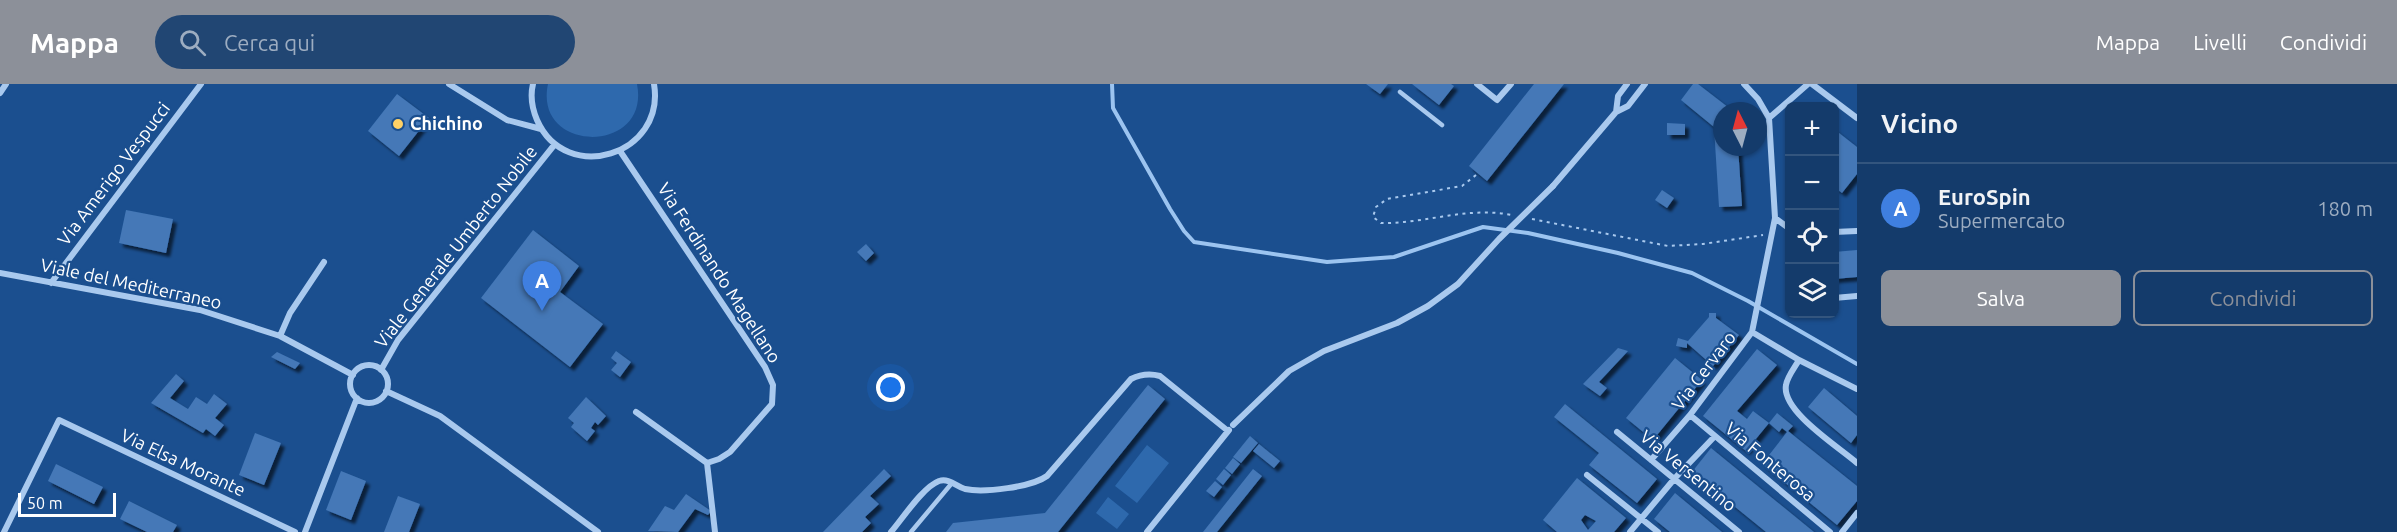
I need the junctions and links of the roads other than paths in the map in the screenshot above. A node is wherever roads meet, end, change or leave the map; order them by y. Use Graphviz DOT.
graph roads {
  1 [pos="6,84"];
  2 [pos="201,84"];
  3 [pos="448,84"];
  4 [pos="532,84"];
  5 [pos="654,84"];
  6 [pos="1477,84"];
  7 [pos="1511,84"];
  8 [pos="1627,84"];
  9 [pos="1645,84"];
  10 [pos="1744,84"];
  11 [pos="1810,84"];
  12 [pos="1400,92"];
  13 [pos="0,93"];
  14 [pos="1616,112"];
  15 [pos="1769,118"];
  16 [pos="1857,118"];
  17 [pos="1442,124"];
  18 [pos="541,129"];
  19 [pos="555,144"];
  20 [pos="620,151"];
  21 [pos="1775,218"];
  22 [pos="1785,225"];
  23 [pos="1857,231"];
  24 [pos="1839,232"];
  25 [pos="324,262"];
  26 [pos="0,273"];
  27 [pos="51,283"];
  28 [pos="1857,297"];
  29 [pos="1839,298"];
  30 [pos="1752,332"];
  31 [pos="280,336"];
  32 [pos="1799,360"];
  33 [pos="381,370"];
  34 [pos="353,375"];
  35 [pos="1857,389"];
  36 [pos="386,391"];
  37 [pos="357,398"];
  38 [pos="636,412"];
  39 [pos="1690,416"];
  40 [pos="1230,428"];
  41 [pos="1617,432"];
  42 [pos="1715,435"];
  43 [pos="1652,460"];
  44 [pos="707,463"];
  45 [pos="1857,463"];
  46 [pos="1587,475"];
  47 [pos="1675,478"];
  48 [pos="952,483"];
  49 [pos="1857,513"];
  50 [pos="1641,518"];
  51 [pos="4,532"];
  52 [pos="295,532"];
  53 [pos="304,532"];
  54 [pos="598,532"];
  55 [pos="715,532"];
  56 [pos="891,532"];
  57 [pos="911,532"];
  58 [pos="1146,532"];
  59 [pos="1630,532"];
  60 [pos="1658,532"];
  61 [pos="1739,532"];
  62 [pos="1830,532"];
  63 [pos="1842,532"];
  1 -- 13 [label="street"];
  2 -- 27 [label="street, Via Amerigo Vespucci"];
  3 -- 18 [label="street"];
  4 -- 18 [label="street"];
  5 -- 20 [label="street"];
  6 -- 7 [label="street"];
  8 -- 14 [label="street"];
  9 -- 14 [label="street"];
  10 -- 15 [label="street"];
  11 -- 15 [label="street"];
  11 -- 16 [label="street"];
  12 -- 17 [label="lane"];
  14 -- 40 [label="street, bridge"];
  15 -- 21 [label="street, Via Cervaro"];
  18 -- 19 [label="street"];
  19 -- 20 [label="street"];
  19 -- 33 [label="street, Viale Generale Umberto Nobile"];
  20 -- 44 [label="street, Via Ferdinando Magellano"];
  21 -- 22 [label="street"];
  21 -- 30 [label="street, Via Cervaro"];
  23 -- 24 [label="street"];
  25 -- 31 [label="street"];
  26 -- 27 [label="street, Viale del Mediterraneo"];
  27 -- 31 [label="street, Viale del Mediterraneo"];
  28 -- 29 [label="street"];
  30 -- 32 [label="street"];
  30 -- 39 [label="street, Via Cervaro"];
  31 -- 34 [label="street, Viale del Mediterraneo"];
  32 -- 35 [label="street"];
  32 -- 45 [label="street"];
  33 -- 34 [label="street"];
  33 -- 36 [label="street"];
  34 -- 37 [label="street"];
  36 -- 37 [label="street"];
  36 -- 54 [label="street"];
  37 -- 53 [label="street"];
  38 -- 44 [label="street"];
  39 -- 42 [label="street, Via Fonterosa"];
  39 -- 43 [label="street, Via Cervaro"];
  40 -- 48 [label="street"];
  40 -- 58 [label="street"];
  41 -- 43 [label="street, Via Versentino"];
  42 -- 47 [label="street"];
  42 -- 62 [label="street, Via Fonterosa"];
  43 -- 47 [label="street, Via Versentino"];
  44 -- 55 [label="street"];
  46 -- 50 [label="street"];
  47 -- 50 [label="street"];
  47 -- 61 [label="street, Via Versentino"];
  48 -- 56 [label="street"];
  48 -- 57 [label="lane"];
  49 -- 63 [label="street"];
  50 -- 59 [label="street"];
  50 -- 60 [label="street"];
  51 -- 52 [label="street, Via Elsa Morante"];
}
